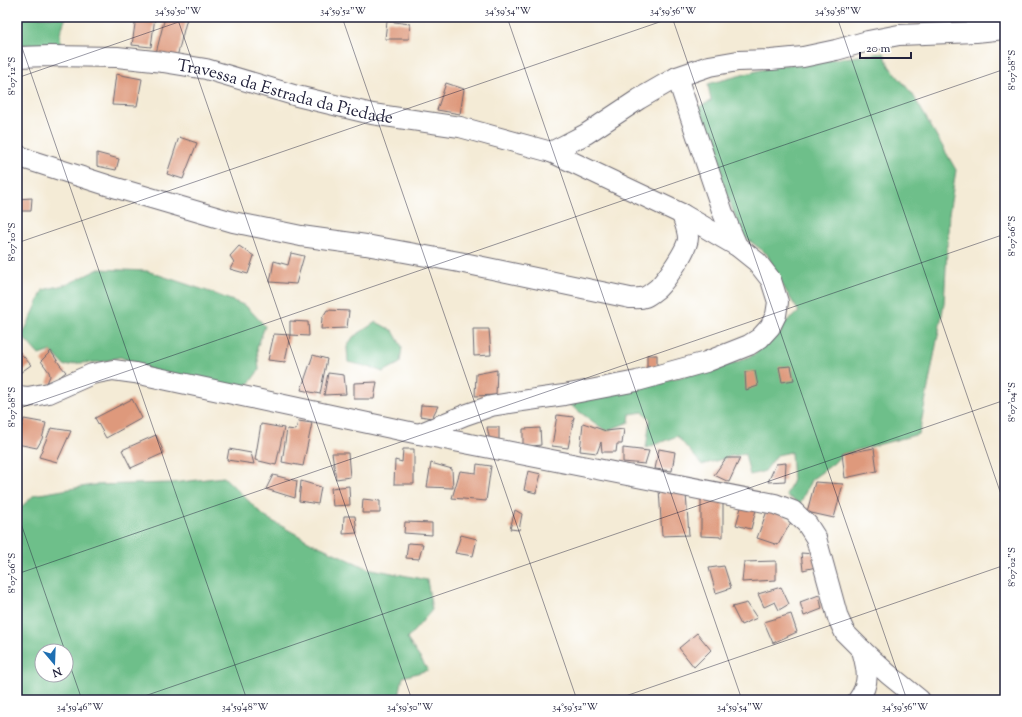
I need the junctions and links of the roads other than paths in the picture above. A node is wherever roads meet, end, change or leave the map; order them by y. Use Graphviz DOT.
graph roads {
  1 [pos="1005,29"];
  2 [pos="17,58"];
  3 [pos="677,77"];
  4 [pos="551,152"];
  5 [pos="17,155"];
  6 [pos="682,214"];
  7 [pos="737,246"];
  8 [pos="17,396"];
  9 [pos="419,434"];
  10 [pos="862,650"];
  11 [pos="858,700"];
  12 [pos="920,700"];
  1 -- 3 [label="street"];
  2 -- 4 [label="street, Travessa da Estrada da Piedade"];
  3 -- 4 [label="street"];
  3 -- 7 [label="street"];
  4 -- 6 [label="street, Travessa da Estrada da Piedade"];
  5 -- 6 [label="street"];
  6 -- 7 [label="street, Travessa da Estrada da Piedade"];
  7 -- 9 [label="street, Travessa da Estrada da Piedade"];
  8 -- 9 [label="street"];
  9 -- 10 [label="street"];
  10 -- 11 [label="street"];
  10 -- 12 [label="street"];
}
